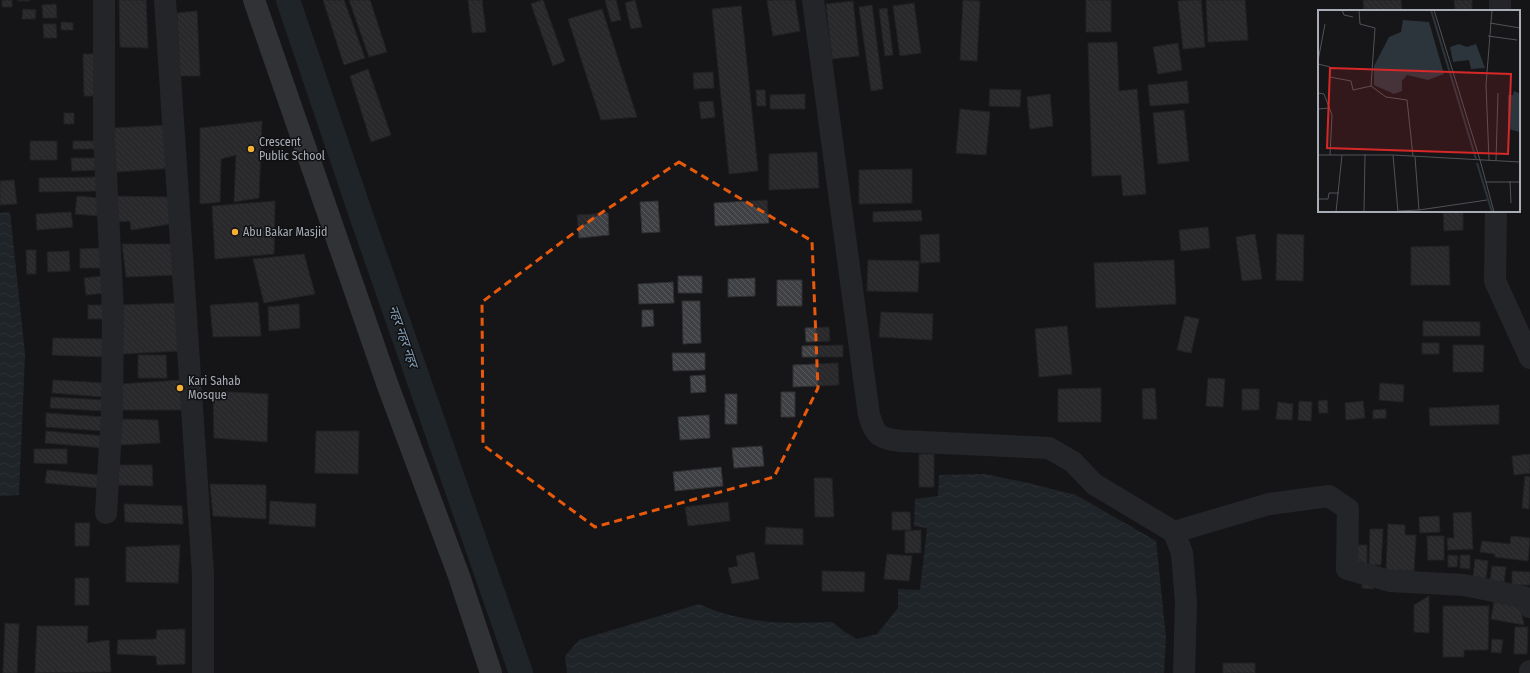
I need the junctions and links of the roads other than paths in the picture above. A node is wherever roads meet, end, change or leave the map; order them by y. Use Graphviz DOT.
graph roads {
  1 [pos="104,0"];
  2 [pos="165,0"];
  3 [pos="254,0"];
  4 [pos="813,0"];
  5 [pos="1496,212"];
  6 [pos="1524,333"];
  7 [pos="1530,358"];
  8 [pos="106,513"];
  9 [pos="1174,532"];
  10 [pos="1530,607"];
  11 [pos="203,673"];
  12 [pos="491,673"];
  13 [pos="1184,673"];
  1 -- 8 [label="street"];
  2 -- 11 [label="street"];
  3 -- 12 [label="main road"];
  4 -- 9 [label="street"];
  5 -- 6 [label="street"];
  6 -- 7 [label="street"];
  9 -- 10 [label="street"];
  9 -- 13 [label="street"];
}
